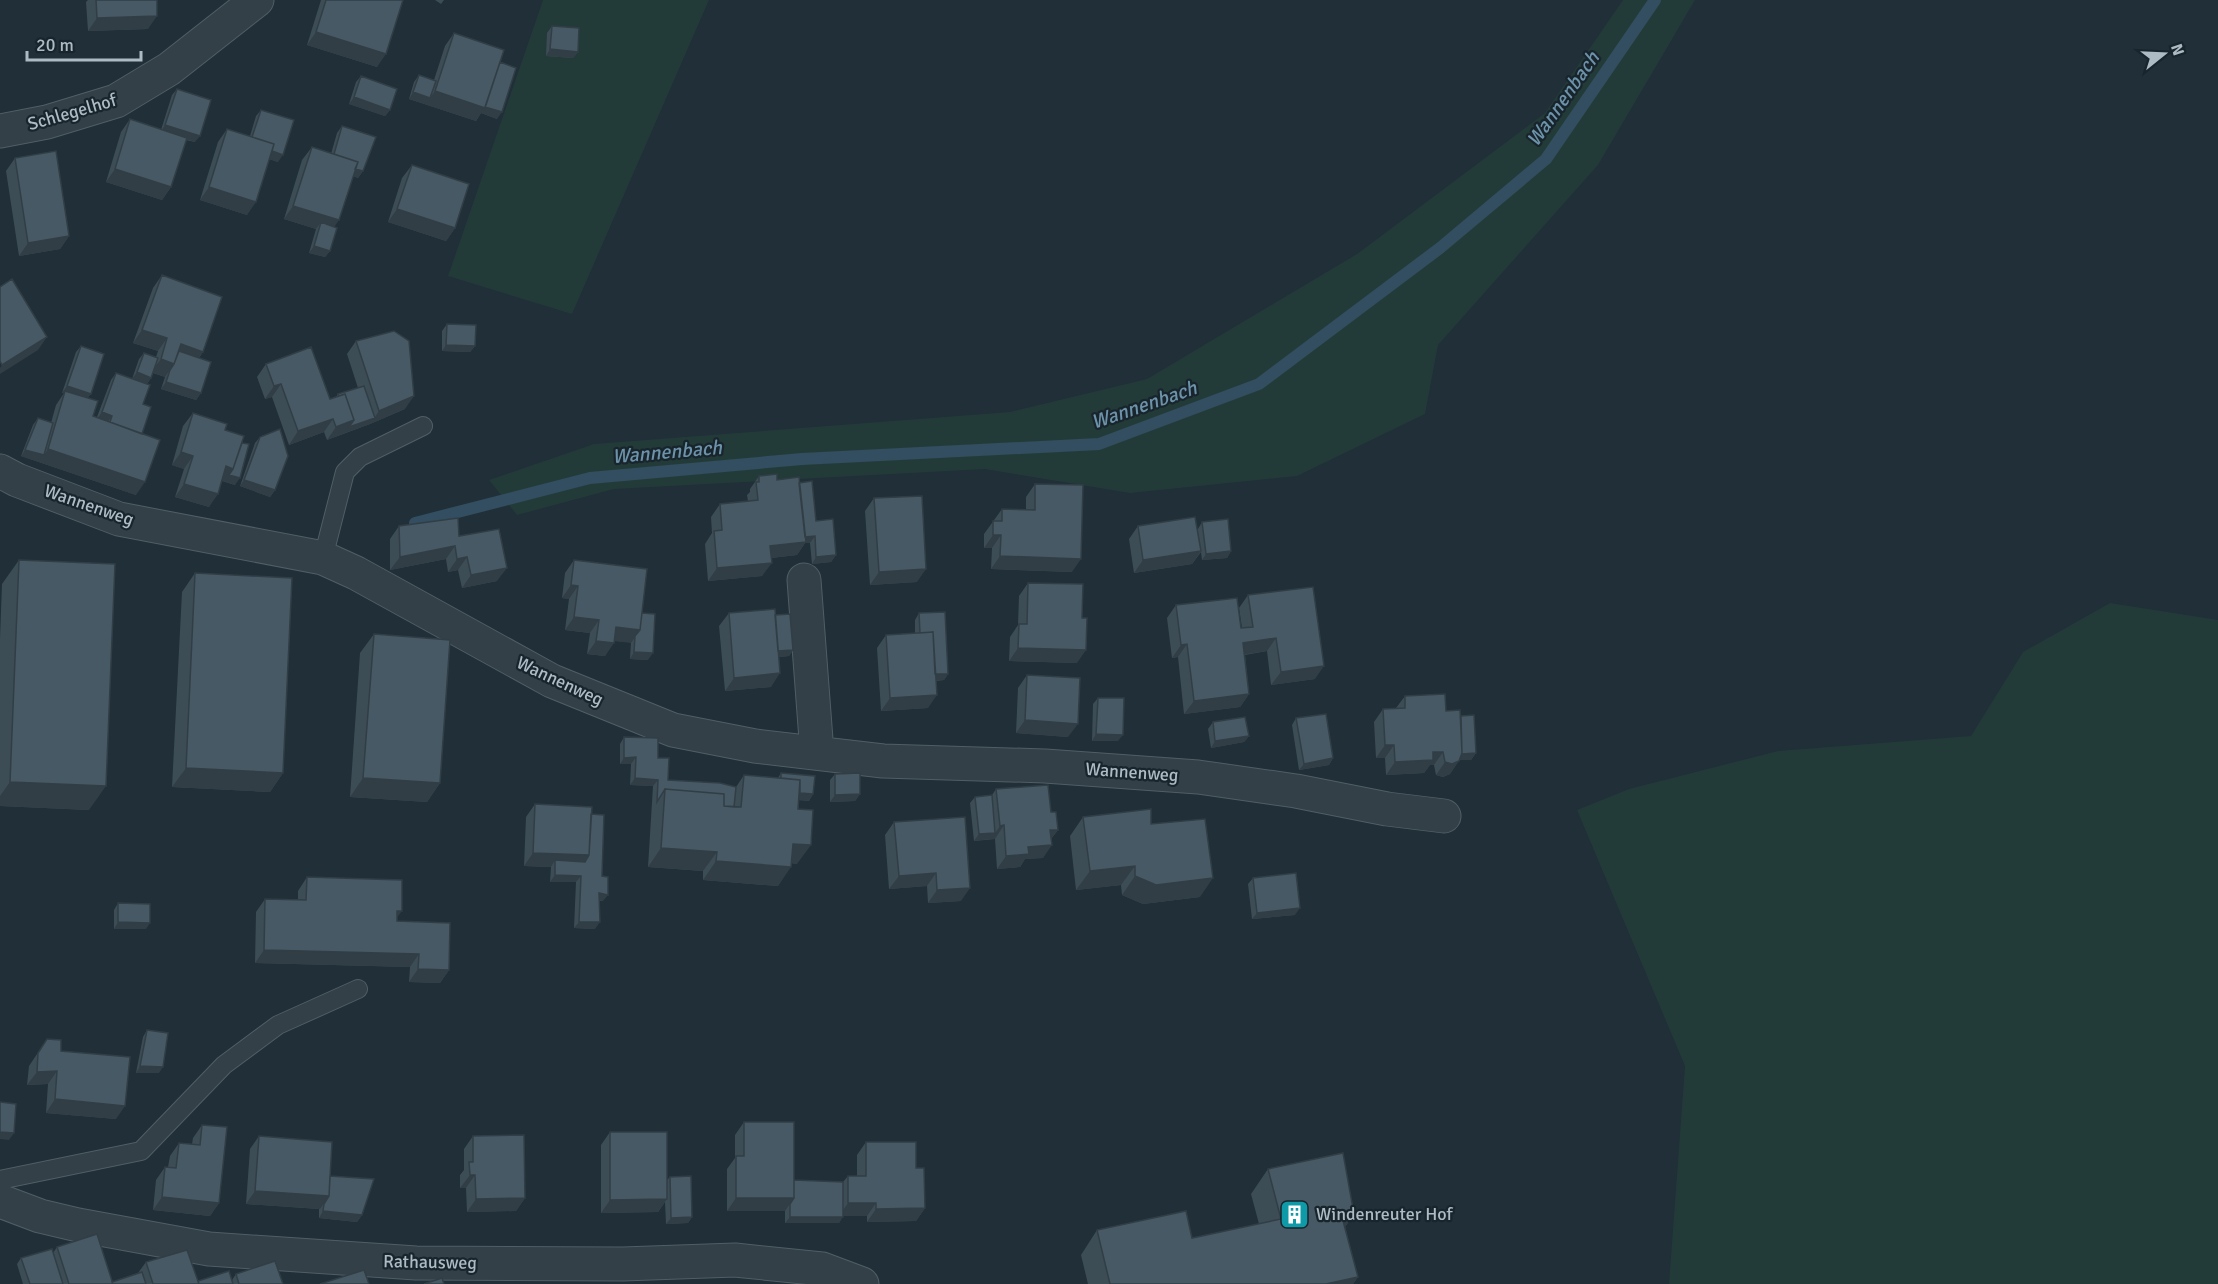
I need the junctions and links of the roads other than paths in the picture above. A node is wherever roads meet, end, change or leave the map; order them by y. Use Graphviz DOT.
graph roads {
  1 [pos="257,0"];
  2 [pos="0,131"];
  3 [pos="423,426"];
  4 [pos="0,471"];
  5 [pos="323,558"];
  6 [pos="804,580"];
  7 [pos="817,753"];
  8 [pos="1444,816"];
  9 [pos="358,989"];
  10 [pos="0,1180"];
  11 [pos="0,1201"];
  12 [pos="862,1284"];
  1 -- 2 [label="street, Schlegelhof"];
  3 -- 5 [label="lane"];
  4 -- 5 [label="street, Wannenweg"];
  5 -- 7 [label="street, Wannenweg"];
  6 -- 7 [label="street"];
  7 -- 8 [label="street, Wannenweg"];
  9 -- 10 [label="lane"];
  11 -- 12 [label="street, Rathausweg"];
}
